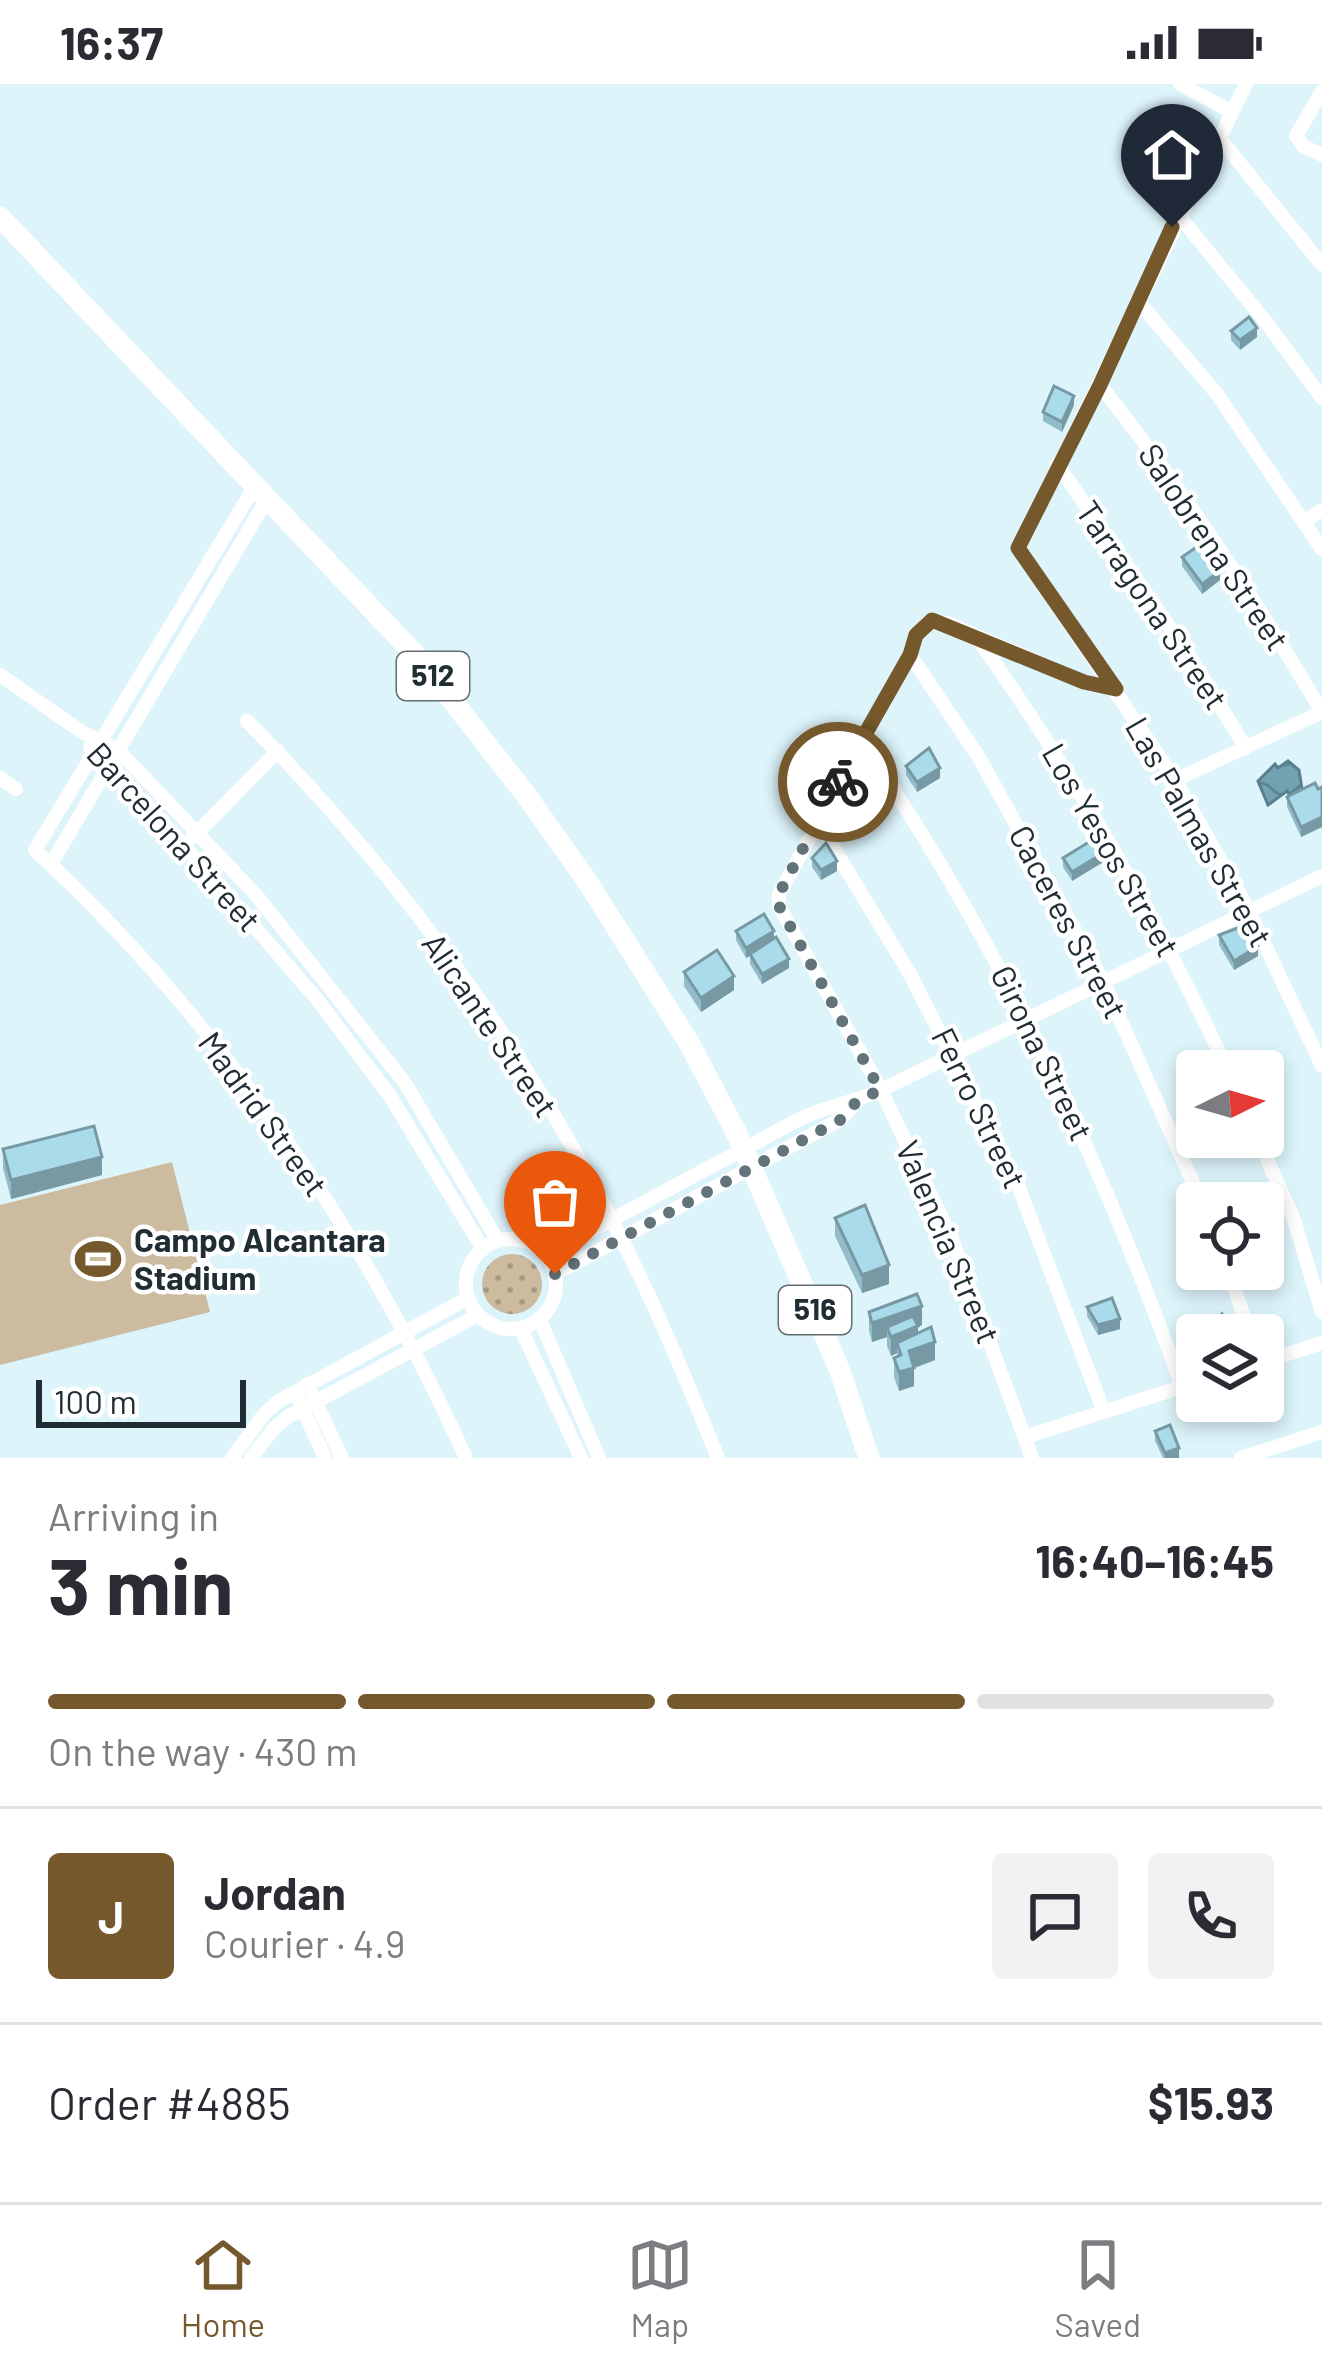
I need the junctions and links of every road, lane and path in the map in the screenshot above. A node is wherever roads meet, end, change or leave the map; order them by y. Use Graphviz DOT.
graph roads {
  1 [pos="1180,84"];
  2 [pos="1246,84"];
  3 [pos="1322,92"];
  4 [pos="1232,112"];
  5 [pos="1221,140"];
  6 [pos="1322,155"];
  7 [pos="1179,216"];
  8 [pos="0,217"];
  9 [pos="1322,265"];
  10 [pos="1137,300"];
  11 [pos="1100,385"];
  12 [pos="1322,398"];
  13 [pos="1057,464"];
  14 [pos="261,492"];
  15 [pos="1322,510"];
  16 [pos="1305,521"];
  17 [pos="1322,549"];
  18 [pos="978,639"];
  19 [pos="910,655"];
  20 [pos="0,675"];
  21 [pos="1116,689"];
  22 [pos="1322,712"];
  23 [pos="247,721"];
  24 [pos="860,740"];
  25 [pos="98,746"];
  26 [pos="1246,748"];
  27 [pos="118,750"];
  28 [pos="278,752"];
  29 [pos="110,764"];
  30 [pos="0,778"];
  31 [pos="1175,780"];
  32 [pos="16,789"];
  33 [pos="818,821"];
  34 [pos="199,832"];
  35 [pos="184,845"];
  36 [pos="50,864"];
  37 [pos="1322,876"];
  38 [pos="1249,909"];
  39 [pos="1170,948"];
  40 [pos="1103,981"];
  41 [pos="1028,1016"];
  42 [pos="1218,1050"];
  43 [pos="952,1052"];
  44 [pos="1322,1066"];
  45 [pos="880,1090"];
  46 [pos="747,1157"];
  47 [pos="1266,1158"];
  48 [pos="1193,1182"];
  49 [pos="612,1220"];
  50 [pos="622,1238"];
  51 [pos="498,1241"];
  52 [pos="483,1249"];
  53 [pos="546,1255"];
  54 [pos="555,1274"];
  55 [pos="468,1298"];
  56 [pos="1322,1312"];
  57 [pos="478,1316"];
  58 [pos="540,1320"];
  59 [pos="521,1329"];
  60 [pos="405,1331"];
  61 [pos="1322,1342"];
  62 [pos="414,1349"];
  63 [pos="1176,1353"];
  64 [pos="1284,1355"];
  65 [pos="301,1387"];
  66 [pos="1176,1388"];
  67 [pos="309,1405"];
  68 [pos="1104,1412"];
  69 [pos="1322,1432"];
  70 [pos="1025,1437"];
  71 [pos="1287,1451"];
  72 [pos="232,1458"];
  73 [pos="251,1458"];
  74 [pos="326,1458"];
  75 [pos="342,1458"];
  76 [pos="466,1458"];
  77 [pos="580,1458"];
  78 [pos="599,1458"];
  79 [pos="718,1458"];
  80 [pos="869,1458"];
  81 [pos="1032,1458"];
  82 [pos="1241,1458"];
  1 -- 4 [label="street"];
  2 -- 4 [label="street"];
  3 -- 6 [label="street"];
  4 -- 5 [label="street"];
  5 -- 7 [label="street"];
  5 -- 9 [label="street"];
  7 -- 10 [label="street"];
  7 -- 12 [label="street"];
  8 -- 14 [label="main road, 512"];
  10 -- 11 [label="street"];
  10 -- 16 [label="street"];
  11 -- 13 [label="street"];
  11 -- 22 [label="street, Salobrena Street"];
  13 -- 21 [label="street, Las Palmas Street"];
  13 -- 26 [label="street, Tarragona Street"];
  14 -- 25 [label="street"];
  14 -- 27 [label="street"];
  14 -- 46 [label="main road, 512"];
  15 -- 16 [label="street"];
  16 -- 17 [label="street"];
  18 -- 19 [label="street"];
  18 -- 21 [label="street"];
  18 -- 39 [label="street, Los Yesos Street"];
  19 -- 24 [label="street"];
  19 -- 40 [label="street, Caceres Street"];
  20 -- 25 [label="street, Barcelona Street"];
  21 -- 31 [label="street, Las Palmas Street"];
  22 -- 26 [label="street"];
  23 -- 28 [label="street, Alicante Street"];
  24 -- 33 [label="street"];
  24 -- 41 [label="street, Girona Street"];
  25 -- 27 [label="street, Barcelona Street"];
  25 -- 29 [label="street, Barcelona Street"];
  25 -- 36 [label="street"];
  26 -- 31 [label="street"];
  27 -- 29 [label="street"];
  27 -- 34 [label="street, Barcelona Street"];
  28 -- 34 [label="street"];
  28 -- 49 [label="street, Alicante Street"];
  29 -- 35 [label="street, Barcelona Street"];
  29 -- 36 [label="street"];
  30 -- 32 [label="street"];
  31 -- 38 [label="street, Las Palmas Street"];
  33 -- 43 [label="street, Ferro Street"];
  33 -- 45 [label="street, Valencia Street"];
  34 -- 35 [label="street"];
  34 -- 51 [label="street, Barcelona Street"];
  35 -- 52 [label="street, Barcelona Street"];
  36 -- 60 [label="street, Madrid Street"];
  37 -- 38 [label="street"];
  38 -- 39 [label="street"];
  38 -- 44 [label="street, Las Palmas Street"];
  39 -- 40 [label="street"];
  39 -- 42 [label="street, Los Yesos Street"];
  40 -- 41 [label="street"];
  40 -- 48 [label="street, Caceres Street"];
  41 -- 43 [label="street"];
  41 -- 63 [label="street, Girona Street"];
  43 -- 45 [label="street"];
  43 -- 68 [label="street, Ferro Street"];
  45 -- 46 [label="street"];
  45 -- 70 [label="street, Valencia Street"];
  46 -- 49 [label="street"];
  46 -- 50 [label="street"];
  46 -- 80 [label="main road, 516"];
  47 -- 56 [label="street"];
  49 -- 50 [label="street, Alicante Street"];
  49 -- 53 [label="street"];
  50 -- 54 [label="street"];
  50 -- 79 [label="street, Alicante Street"];
  51 -- 52 [label="street"];
  51 -- 53 [label="street"];
  52 -- 55 [label="street"];
  53 -- 54 [label="street"];
  54 -- 58 [label="street"];
  55 -- 57 [label="street"];
  55 -- 60 [label="street"];
  57 -- 59 [label="street"];
  57 -- 62 [label="street"];
  58 -- 59 [label="street"];
  58 -- 78 [label="street"];
  59 -- 77 [label="street"];
  60 -- 62 [label="street, Madrid Street"];
  60 -- 65 [label="street"];
  61 -- 64 [label="street"];
  62 -- 67 [label="street"];
  62 -- 76 [label="street, Madrid Street"];
  65 -- 67 [label="street"];
  65 -- 72 [label="street"];
  66 -- 68 [label="street"];
  67 -- 73 [label="street"];
  67 -- 74 [label="street"];
  67 -- 75 [label="street"];
  68 -- 70 [label="street"];
  69 -- 71 [label="street"];
  70 -- 81 [label="street, Valencia Street"];
  71 -- 82 [label="street"];
}
